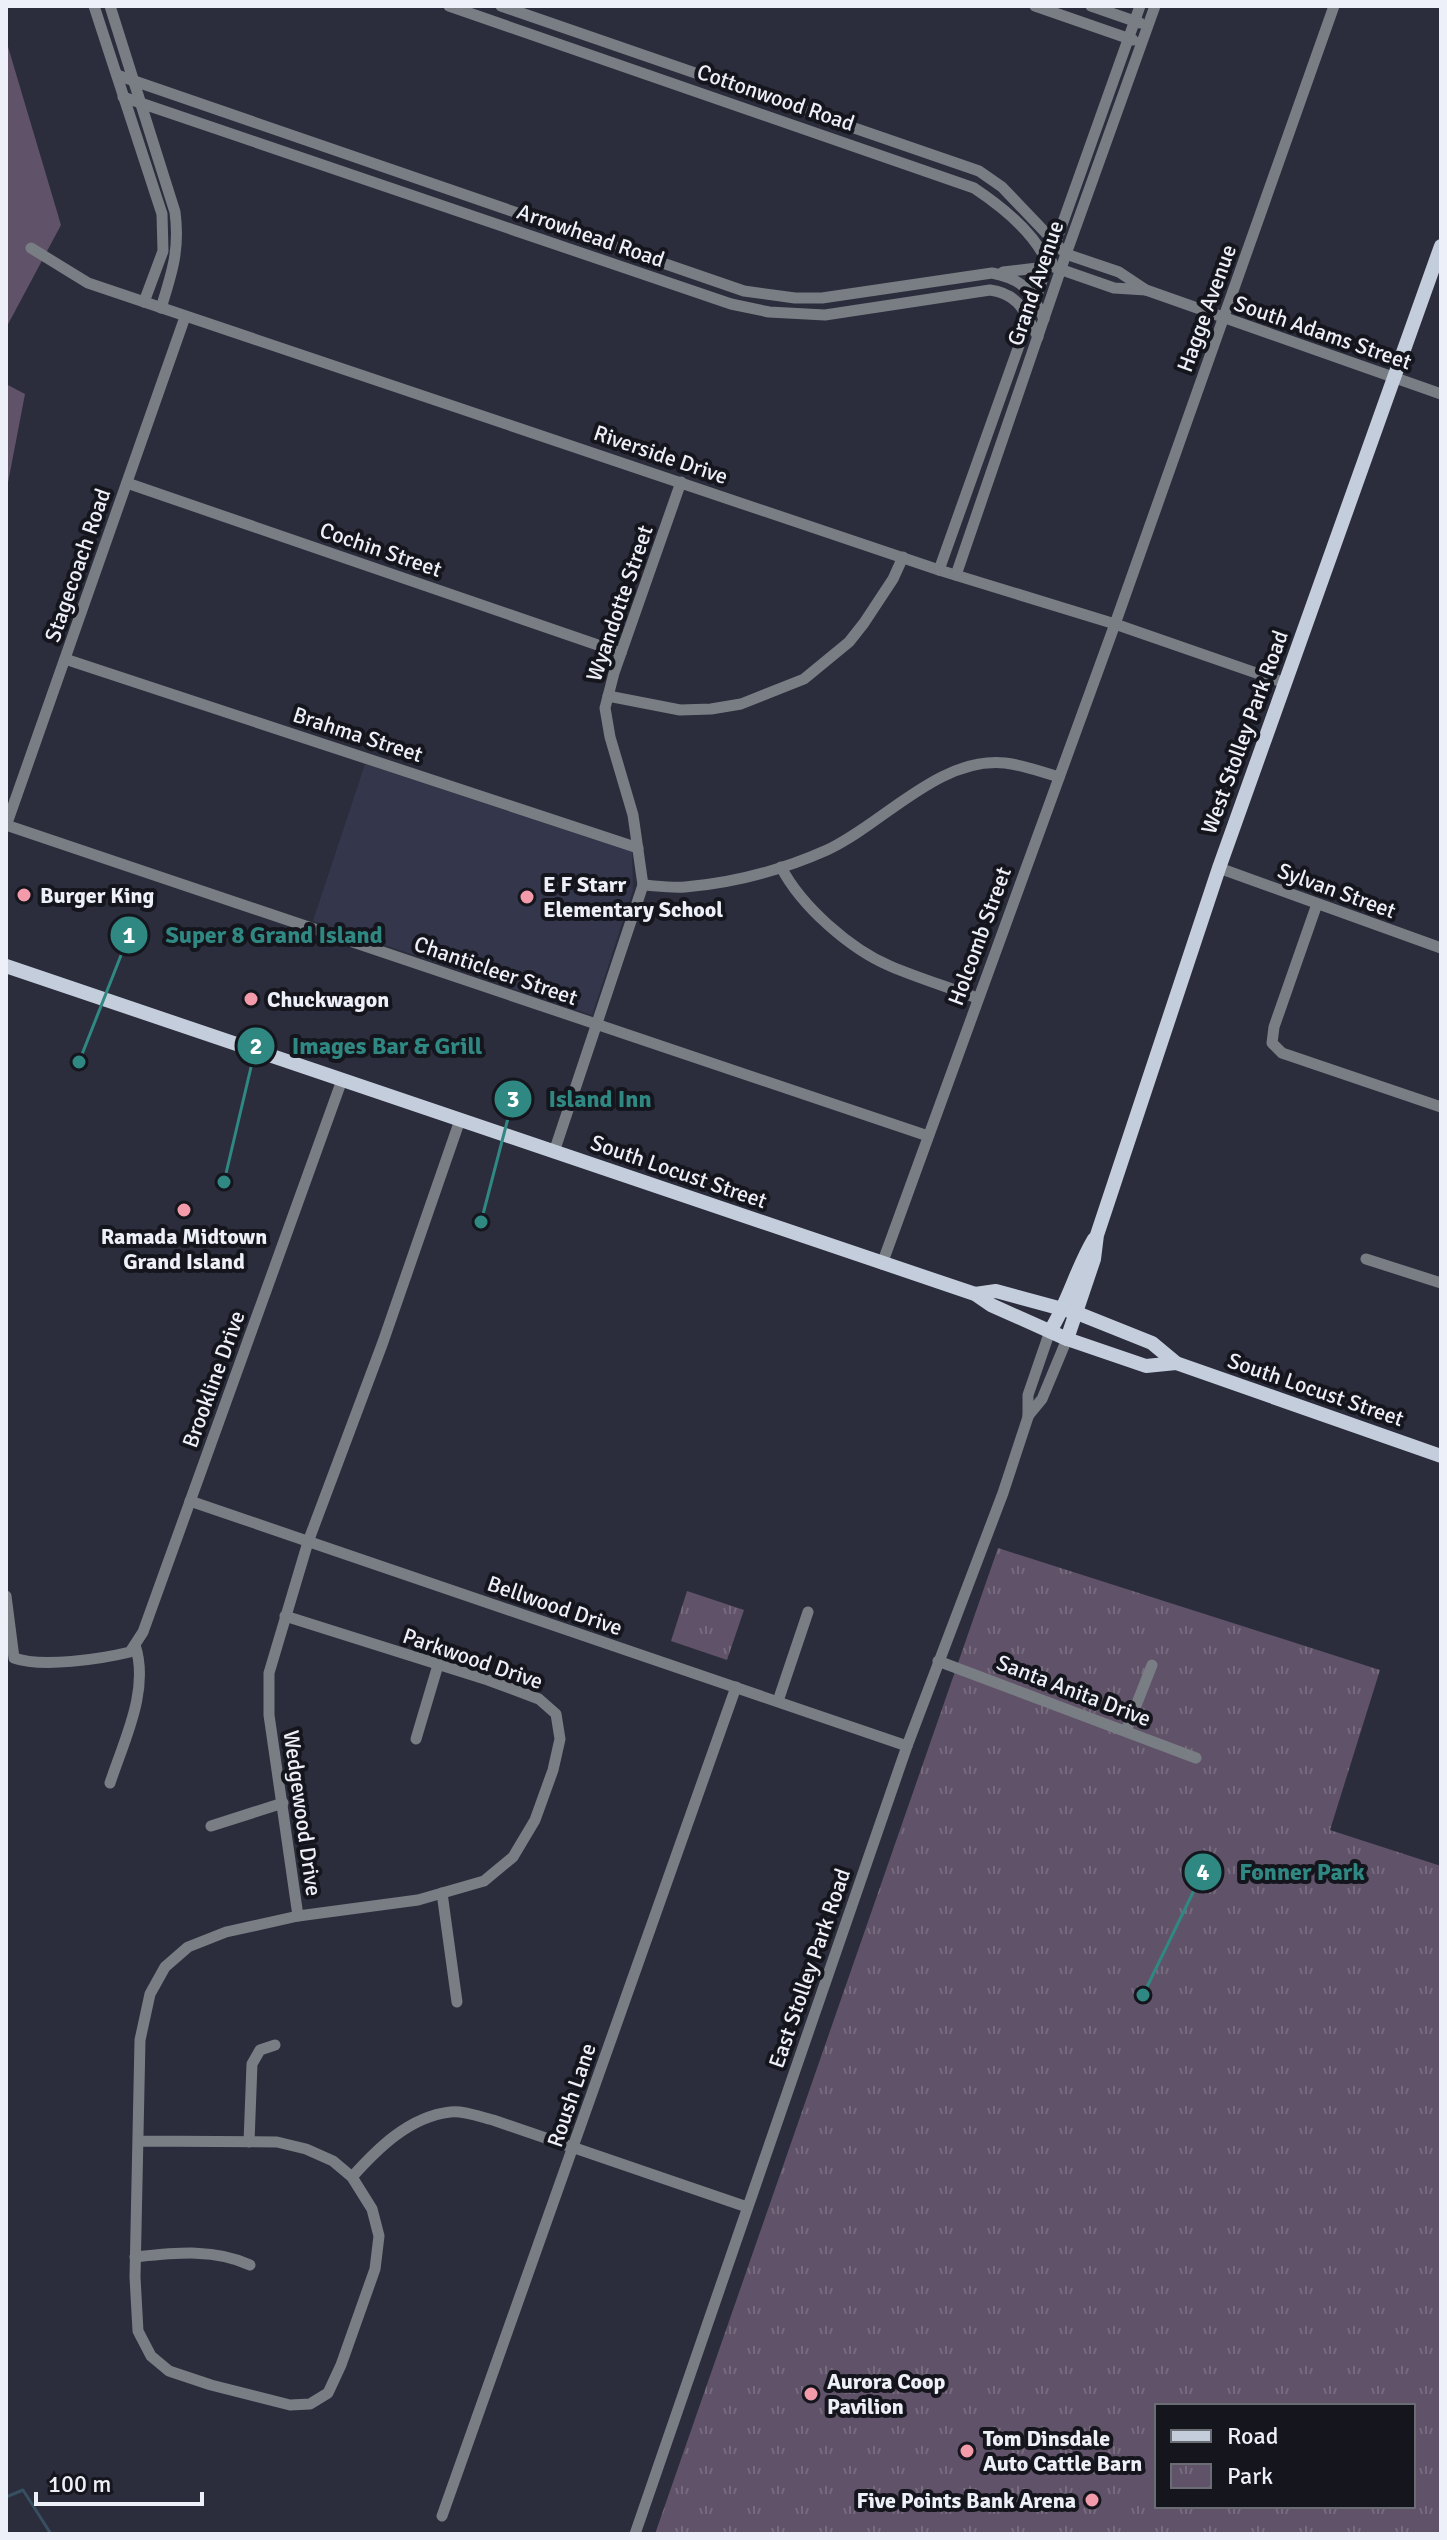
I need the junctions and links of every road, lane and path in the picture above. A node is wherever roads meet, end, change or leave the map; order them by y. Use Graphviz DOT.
graph roads {
  1 [pos="94,6"];
  2 [pos="110,6"];
  3 [pos="449,6"];
  4 [pos="501,6"];
  5 [pos="1035,6"];
  6 [pos="1091,6"];
  7 [pos="1140,6"];
  8 [pos="1155,6"];
  9 [pos="1334,6"];
  10 [pos="1135,21"];
  11 [pos="1149,25"];
  12 [pos="1128,39"];
  13 [pos="1142,44"];
  14 [pos="117,75"];
  15 [pos="135,81"];
  16 [pos="123,97"];
  17 [pos="141,103"];
  18 [pos="1055,241"];
  19 [pos="1441,246"];
  20 [pos="31,248"];
  21 [pos="1066,254"];
  22 [pos="1048,265"];
  23 [pos="1061,270"];
  24 [pos="992,273"];
  25 [pos="1146,290"];
  26 [pos="1036,300"];
  27 [pos="144,302"];
  28 [pos="161,308"];
  29 [pos="185,317"];
  30 [pos="1224,318"];
  31 [pos="1028,319"];
  32 [pos="1044,319"];
  33 [pos="1038,337"];
  34 [pos="1395,378"];
  35 [pos="1441,394"];
  36 [pos="681,482"];
  37 [pos="127,483"];
  38 [pos="903,557"];
  39 [pos="939,570"];
  40 [pos="956,575"];
  41 [pos="1115,624"];
  42 [pos="621,653"];
  43 [pos="65,659"];
  44 [pos="1285,683"];
  45 [pos="608,696"];
  46 [pos="1059,777"];
  47 [pos="6,825"];
  48 [pos="638,848"];
  49 [pos="781,867"];
  50 [pos="1219,868"];
  51 [pos="643,885"];
  52 [pos="1317,904"];
  53 [pos="1441,948"];
  54 [pos="6,966"];
  55 [pos="977,998"];
  56 [pos="597,1025"];
  57 [pos="342,1080"];
  58 [pos="1441,1107"];
  59 [pos="460,1120"];
  60 [pos="928,1136"];
  61 [pos="554,1152"];
  62 [pos="1366,1259"];
  63 [pos="882,1264"];
  64 [pos="1441,1283"];
  65 [pos="975,1294"];
  66 [pos="1071,1311"];
  67 [pos="1050,1331"];
  68 [pos="1067,1339"];
  69 [pos="1176,1363"];
  70 [pos="1028,1417"];
  71 [pos="1441,1456"];
  72 [pos="190,1501"];
  73 [pos="308,1542"];
  74 [pos="6,1596"];
  75 [pos="808,1612"];
  76 [pos="285,1616"];
  77 [pos="135,1645"];
  78 [pos="938,1661"];
  79 [pos="438,1665"];
  80 [pos="1152,1665"];
  81 [pos="736,1687"];
  82 [pos="778,1701"];
  83 [pos="1126,1731"];
  84 [pos="416,1739"];
  85 [pos="907,1746"];
  86 [pos="1196,1758"];
  87 [pos="110,1783"];
  88 [pos="283,1803"];
  89 [pos="211,1826"];
  90 [pos="442,1893"];
  91 [pos="298,1916"];
  92 [pos="457,2002"];
  93 [pos="275,2045"];
  94 [pos="138,2141"];
  95 [pos="249,2142"];
  96 [pos="575,2147"];
  97 [pos="352,2177"];
  98 [pos="747,2207"];
  99 [pos="135,2257"];
  100 [pos="250,2265"];
  101 [pos="442,2516"];
  102 [pos="635,2534"];
  1 -- 14 [label="street"];
  2 -- 15 [label="street"];
  3 -- 22 [label="street, Cottonwood Road"];
  4 -- 18 [label="street, Cottonwood Road"];
  5 -- 12 [label="street"];
  6 -- 10 [label="street"];
  7 -- 10 [label="street, Grand Avenue"];
  8 -- 11 [label="street, Grand Avenue"];
  9 -- 30 [label="street, Hagge Avenue"];
  10 -- 11 [label="street"];
  10 -- 12 [label="street, Grand Avenue"];
  11 -- 13 [label="street, Grand Avenue"];
  12 -- 13 [label="street"];
  12 -- 18 [label="street, Grand Avenue"];
  13 -- 21 [label="street, Grand Avenue"];
  14 -- 15 [label="street, Arrowhead Road"];
  14 -- 16 [label="street"];
  15 -- 17 [label="street"];
  15 -- 24 [label="street, Arrowhead Road"];
  16 -- 17 [label="street, Arrowhead Road"];
  16 -- 27 [label="street"];
  17 -- 28 [label="street"];
  17 -- 31 [label="street, Arrowhead Road"];
  18 -- 21 [label="street, Cottonwood Road"];
  18 -- 22 [label="street, Grand Avenue"];
  19 -- 34 [label="main road, West Stolley Park Road"];
  20 -- 27 [label="street, Riverside Drive"];
  21 -- 22 [label="street, Arrowhead Road"];
  21 -- 23 [label="street, Grand Avenue"];
  21 -- 25 [label="street"];
  22 -- 23 [label="street"];
  22 -- 24 [label="street, Arrowhead Road"];
  22 -- 26 [label="street, Grand Avenue"];
  23 -- 25 [label="street"];
  23 -- 32 [label="street, Grand Avenue"];
  24 -- 26 [label="street"];
  25 -- 30 [label="street, South Adams Street"];
  26 -- 31 [label="street, Grand Avenue"];
  26 -- 32 [label="street"];
  27 -- 28 [label="street, Riverside Drive"];
  28 -- 29 [label="street, Riverside Drive"];
  29 -- 36 [label="street, Riverside Drive"];
  29 -- 37 [label="street, Stagecoach Road"];
  30 -- 34 [label="street, South Adams Street"];
  30 -- 41 [label="street, Hagge Avenue"];
  31 -- 33 [label="street, Arrowhead Road"];
  31 -- 39 [label="street, Grand Avenue"];
  32 -- 33 [label="street, Grand Avenue"];
  33 -- 40 [label="street, Grand Avenue"];
  34 -- 35 [label="street, South Adams Street"];
  34 -- 44 [label="main road, West Stolley Park Road"];
  36 -- 38 [label="street, Riverside Drive"];
  36 -- 42 [label="street, Wyandotte Street"];
  37 -- 42 [label="street, Cochin Street"];
  37 -- 43 [label="street, Stagecoach Road"];
  38 -- 39 [label="street, Riverside Drive"];
  38 -- 45 [label="street"];
  39 -- 40 [label="street, Riverside Drive"];
  40 -- 41 [label="street, Riverside Drive"];
  41 -- 44 [label="street, Riverside Drive"];
  41 -- 46 [label="street, Holcomb Street"];
  42 -- 45 [label="street, Wyandotte Street"];
  43 -- 47 [label="street, Stagecoach Road"];
  43 -- 48 [label="street, Brahma Street"];
  44 -- 50 [label="main road, West Stolley Park Road"];
  45 -- 48 [label="street, Wyandotte Street"];
  46 -- 49 [label="street"];
  46 -- 55 [label="street, Holcomb Street"];
  47 -- 56 [label="street, Chanticleer Street"];
  48 -- 51 [label="street, Wyandotte Street"];
  49 -- 51 [label="street"];
  49 -- 55 [label="street"];
  50 -- 52 [label="street, Sylvan Street"];
  50 -- 66 [label="main road, West Stolley Park Road"];
  51 -- 56 [label="street, Wyandotte Street"];
  52 -- 53 [label="street, Sylvan Street"];
  52 -- 58 [label="street"];
  54 -- 57 [label="main road, South Locust Street"];
  55 -- 60 [label="street, Holcomb Street"];
  56 -- 60 [label="street, Chanticleer Street"];
  56 -- 61 [label="street, Wyandotte Street"];
  57 -- 59 [label="main road, South Locust Street"];
  57 -- 72 [label="street, Brookline Drive"];
  59 -- 61 [label="main road, South Locust Street"];
  59 -- 73 [label="street, Wedgewood Drive"];
  60 -- 63 [label="street, Holcomb Street"];
  61 -- 63 [label="main road, South Locust Street"];
  62 -- 64 [label="street"];
  63 -- 65 [label="main road, South Locust Street"];
  65 -- 66 [label="main road, South Locust Street"];
  65 -- 67 [label="main road, South Locust Street"];
  66 -- 67 [label="main road, West Stolley Park Road"];
  66 -- 68 [label="main road, West Stolley Park Road"];
  66 -- 69 [label="main road, South Locust Street"];
  67 -- 68 [label="main road, South Locust Street"];
  67 -- 70 [label="street, East Stolley Park Road"];
  68 -- 69 [label="main road, South Locust Street"];
  68 -- 70 [label="street, East Stolley Park Road"];
  69 -- 71 [label="main road, South Locust Street"];
  70 -- 78 [label="street, East Stolley Park Road"];
  72 -- 73 [label="street, Bellwood Drive"];
  72 -- 77 [label="street, Brookline Drive"];
  73 -- 76 [label="street, Wedgewood Drive"];
  73 -- 81 [label="street, Bellwood Drive"];
  74 -- 77 [label="street"];
  75 -- 82 [label="street"];
  76 -- 79 [label="street, Parkwood Drive"];
  76 -- 88 [label="street, Wedgewood Drive"];
  77 -- 87 [label="street"];
  78 -- 83 [label="street, Santa Anita Drive"];
  78 -- 85 [label="street, East Stolley Park Road"];
  79 -- 84 [label="street"];
  79 -- 90 [label="street, Parkwood Drive"];
  80 -- 83 [label="street"];
  81 -- 82 [label="street, Bellwood Drive"];
  81 -- 96 [label="street, Roush Lane"];
  82 -- 85 [label="street, Bellwood Drive"];
  83 -- 86 [label="street, Santa Anita Drive"];
  85 -- 98 [label="street, East Stolley Park Road"];
  88 -- 89 [label="street"];
  88 -- 91 [label="street, Wedgewood Drive"];
  90 -- 91 [label="street, Parkwood Drive"];
  90 -- 92 [label="street"];
  91 -- 94 [label="street, Wedgewood Drive"];
  93 -- 95 [label="street"];
  94 -- 95 [label="street"];
  94 -- 99 [label="street, Wedgewood Drive"];
  95 -- 97 [label="street"];
  96 -- 97 [label="street"];
  96 -- 98 [label="street"];
  96 -- 101 [label="street, Roush Lane"];
  97 -- 99 [label="street, Wedgewood Drive"];
  98 -- 102 [label="street, East Stolley Park Road"];
  99 -- 100 [label="street"];
}
